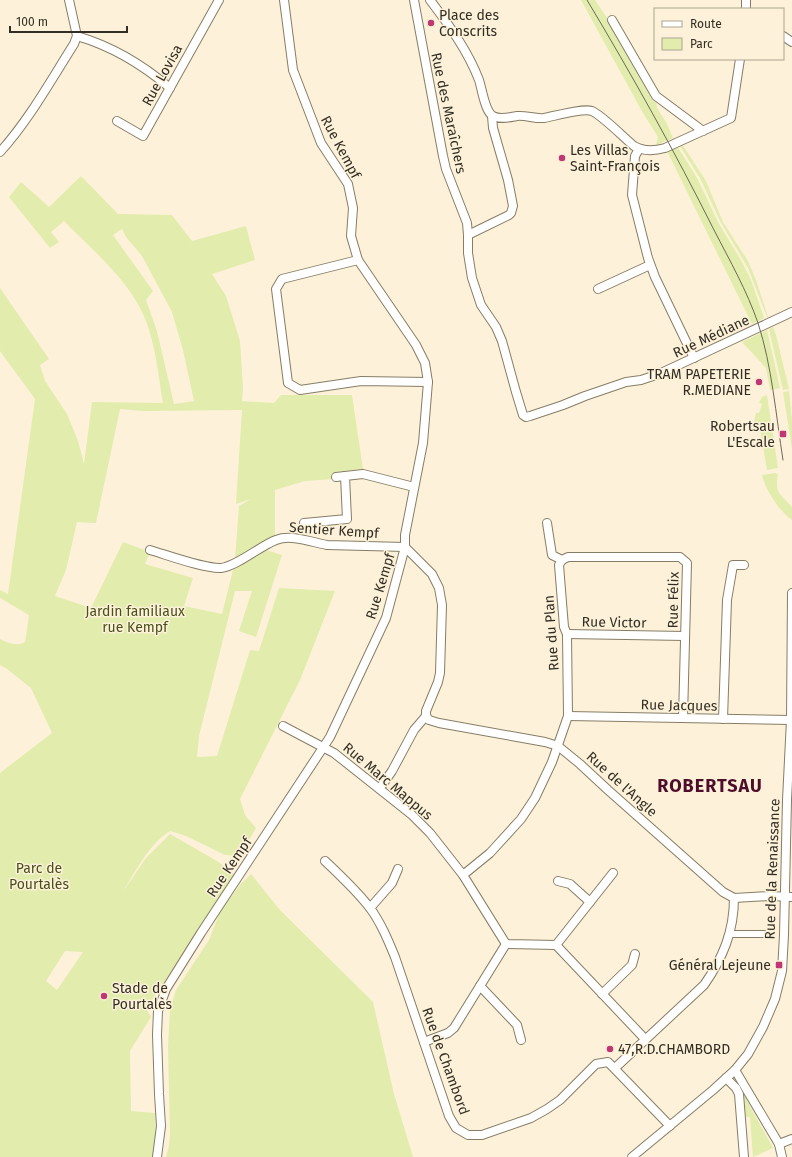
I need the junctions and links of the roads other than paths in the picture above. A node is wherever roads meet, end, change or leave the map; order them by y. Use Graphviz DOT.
graph roads {
  1 [pos="69,0"];
  2 [pos="219,0"];
  3 [pos="284,0"];
  4 [pos="414,0"];
  5 [pos="430,0"];
  6 [pos="612,20"];
  7 [pos="77,36"];
  8 [pos="740,60"];
  9 [pos="170,88"];
  10 [pos="492,116"];
  11 [pos="117,120"];
  12 [pos="703,131"];
  13 [pos="639,149"];
  14 [pos="0,152"];
  15 [pos="468,235"];
  16 [pos="358,260"];
  17 [pos="650,265"];
  18 [pos="598,289"];
  19 [pos="792,312"];
  20 [pos="694,358"];
  21 [pos="428,382"];
  22 [pos="526,417"];
  23 [pos="344,476"];
  24 [pos="336,477"];
  25 [pos="414,487"];
  26 [pos="304,523"];
  27 [pos="547,523"];
  28 [pos="405,547"];
  29 [pos="150,550"];
  30 [pos="562,560"];
  31 [pos="744,565"];
  32 [pos="792,593"];
  33 [pos="792,630"];
  34 [pos="567,634"];
  35 [pos="686,636"];
  36 [pos="426,716"];
  37 [pos="568,716"];
  38 [pos="683,718"];
  39 [pos="723,719"];
  40 [pos="791,720"];
  41 [pos="283,726"];
  42 [pos="558,746"];
  43 [pos="324,747"];
  44 [pos="380,788"];
  45 [pos="790,800"];
  46 [pos="325,861"];
  47 [pos="398,869"];
  48 [pos="613,873"];
  49 [pos="463,875"];
  50 [pos="558,881"];
  51 [pos="788,897"];
  52 [pos="734,898"];
  53 [pos="590,902"];
  54 [pos="370,908"];
  55 [pos="729,934"];
  56 [pos="764,934"];
  57 [pos="506,944"];
  58 [pos="556,945"];
  59 [pos="635,954"];
  60 [pos="480,986"];
  61 [pos="602,994"];
  62 [pos="645,1039"];
  63 [pos="522,1040"];
  64 [pos="424,1042"];
  65 [pos="615,1068"];
  66 [pos="735,1070"];
  67 [pos="726,1078"];
  68 [pos="670,1126"];
  69 [pos="792,1138"];
  70 [pos="779,1144"];
  71 [pos="157,1157"];
  72 [pos="632,1157"];
  73 [pos="744,1157"];
  74 [pos="782,1157"];
  1 -- 7 [label="street"];
  2 -- 9 [label="street, Rue Lovisa"];
  3 -- 16 [label="street, Rue Kempf"];
  4 -- 15 [label="street, Rue des Maraîchers"];
  5 -- 10 [label="street"];
  6 -- 12 [label="street"];
  7 -- 9 [label="street"];
  7 -- 14 [label="street"];
  8 -- 12 [label="street"];
  9 -- 11 [label="street, Rue Lovisa"];
  10 -- 13 [label="street"];
  10 -- 15 [label="street"];
  12 -- 13 [label="street"];
  13 -- 17 [label="street"];
  15 -- 22 [label="street, Rue des Maraîchers"];
  16 -- 21 [label="street, Rue Kempf"];
  16 -- 21 [label="street"];
  17 -- 18 [label="street"];
  17 -- 20 [label="street"];
  19 -- 20 [label="street, Rue Médiane"];
  20 -- 22 [label="street, Rue Médiane"];
  21 -- 25 [label="street, Rue Kempf"];
  23 -- 24 [label="street"];
  23 -- 25 [label="street"];
  23 -- 26 [label="street, Sentier Kempf"];
  25 -- 28 [label="street, Rue Kempf"];
  27 -- 30 [label="street"];
  28 -- 29 [label="street, Sentier Kempf"];
  28 -- 36 [label="street"];
  28 -- 43 [label="street, Rue Kempf"];
  30 -- 34 [label="street, Rue du Plan"];
  30 -- 35 [label="street, Rue Félix"];
  31 -- 39 [label="street"];
  32 -- 33 [label="street, Rue de la Renaissance"];
  33 -- 40 [label="street, Rue de la Renaissance"];
  34 -- 35 [label="street, Rue Victor"];
  34 -- 37 [label="street, Rue du Plan"];
  35 -- 38 [label="street, Rue Félix"];
  36 -- 42 [label="street, Rue de l'Angle"];
  36 -- 44 [label="street"];
  37 -- 38 [label="street, Rue Jacques"];
  37 -- 42 [label="street, Rue du Plan"];
  38 -- 39 [label="street, Rue Jacques"];
  39 -- 40 [label="street, Rue Jacques"];
  40 -- 45 [label="street, Rue de la Renaissance"];
  41 -- 43 [label="street, Rue Marc Mappus"];
  42 -- 49 [label="street, Rue du Plan"];
  42 -- 52 [label="street, Rue de l'Angle"];
  43 -- 44 [label="street, Rue Marc Mappus"];
  43 -- 71 [label="street, Rue Kempf"];
  44 -- 49 [label="street, Rue Marc Mappus"];
  45 -- 51 [label="street, Rue de la Renaissance"];
  46 -- 54 [label="street, Rue de Chambord"];
  47 -- 54 [label="street"];
  48 -- 53 [label="street"];
  49 -- 57 [label="street, Rue Marc Mappus"];
  50 -- 53 [label="street"];
  51 -- 52 [label="street"];
  51 -- 66 [label="street, Rue de la Renaissance"];
  52 -- 55 [label="street"];
  53 -- 58 [label="street"];
  54 -- 64 [label="street, Rue de Chambord"];
  55 -- 56 [label="street"];
  55 -- 62 [label="street"];
  57 -- 58 [label="street"];
  57 -- 60 [label="street"];
  58 -- 61 [label="street"];
  59 -- 61 [label="street"];
  60 -- 63 [label="street"];
  60 -- 64 [label="street"];
  61 -- 62 [label="street"];
  62 -- 65 [label="street"];
  64 -- 65 [label="street, Rue de Chambord"];
  65 -- 68 [label="street"];
  66 -- 67 [label="street, Rue de la Renaissance"];
  66 -- 70 [label="street"];
  67 -- 68 [label="street, Rue de la Renaissance"];
  67 -- 73 [label="street"];
  68 -- 72 [label="street, Rue de la Renaissance"];
  69 -- 70 [label="street"];
  70 -- 74 [label="street"];
}
